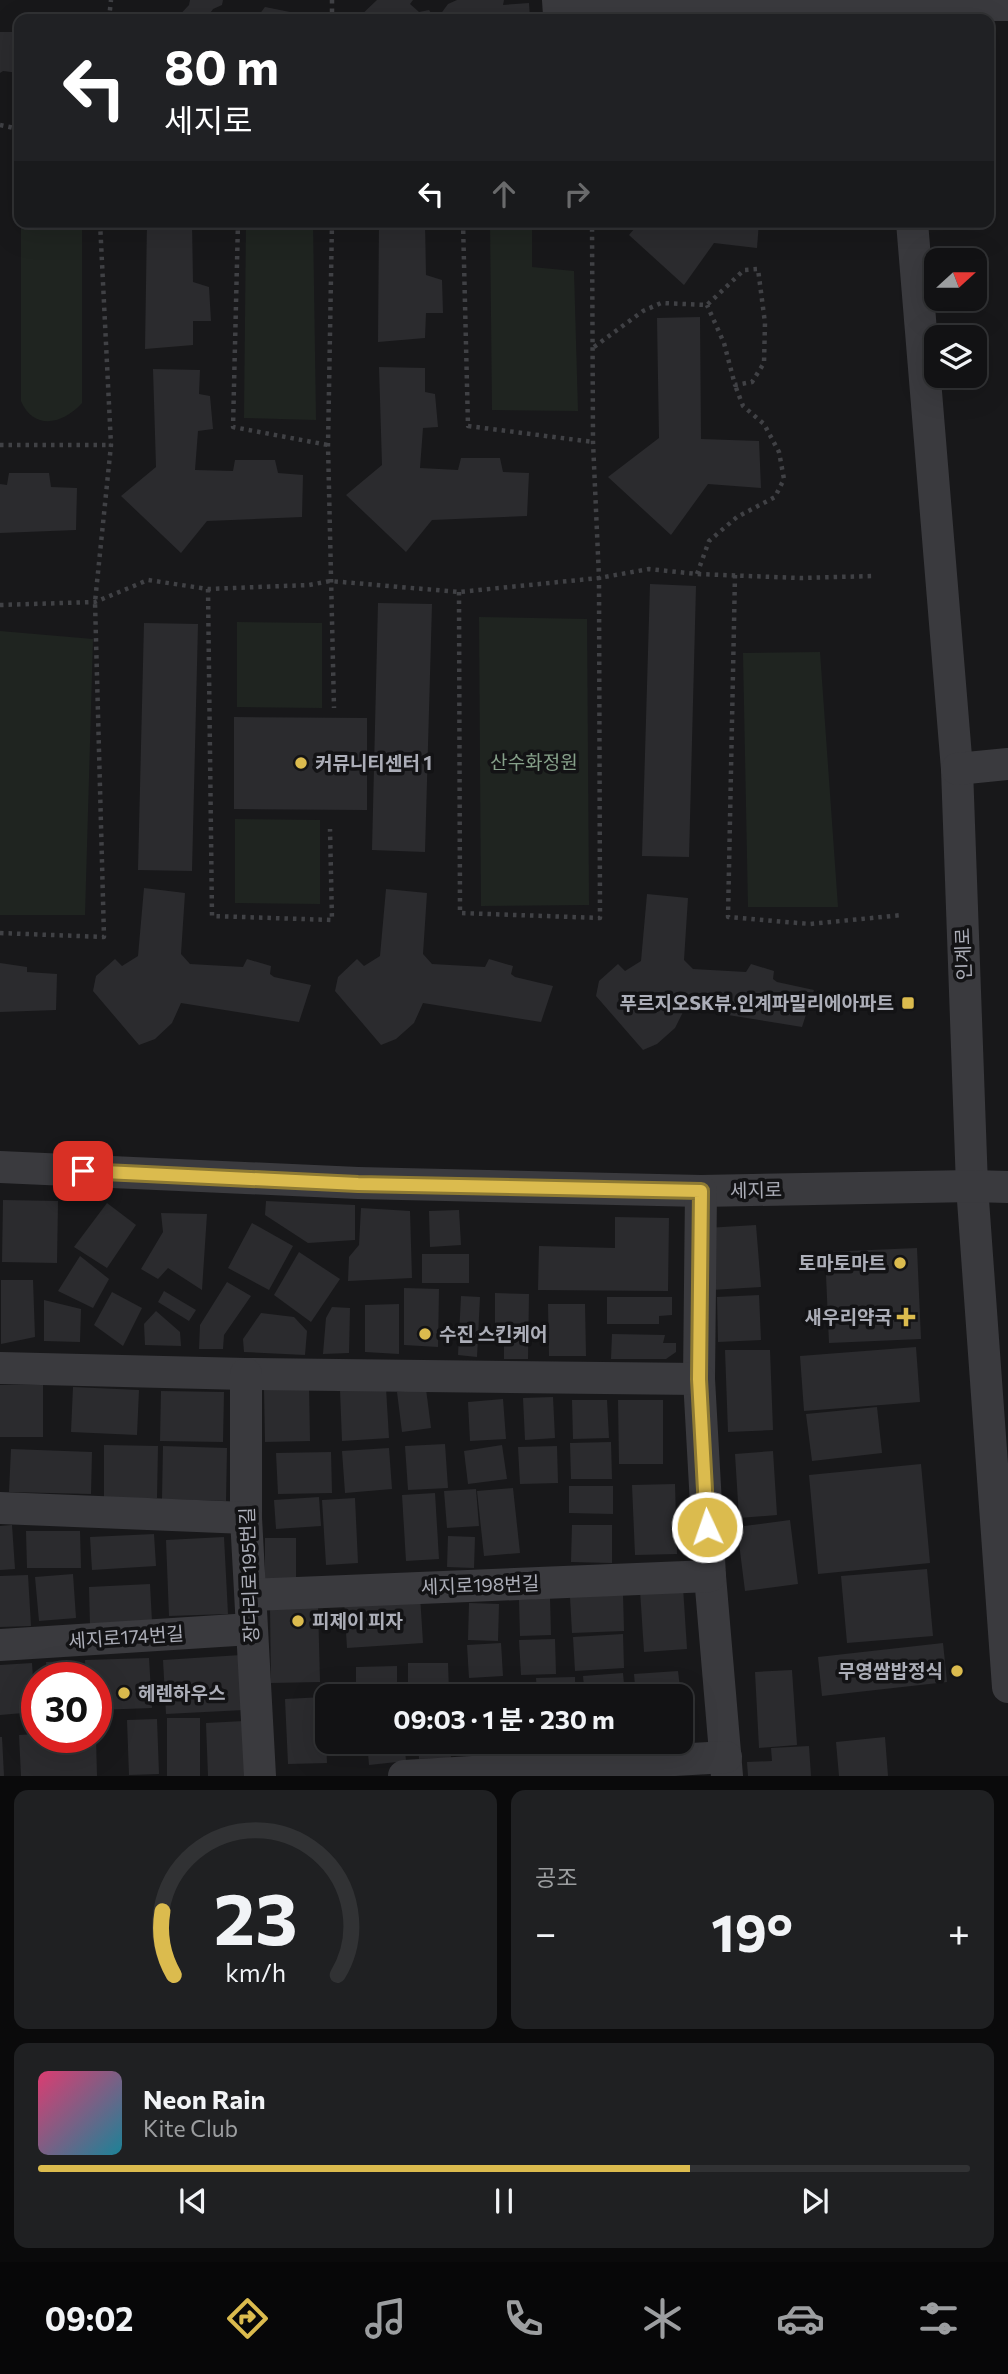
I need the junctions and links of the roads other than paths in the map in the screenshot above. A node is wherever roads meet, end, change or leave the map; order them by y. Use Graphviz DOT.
graph roads {
  1 [pos="1008,5"];
  2 [pos="903,8"];
  3 [pos="558,11"];
  4 [pos="912,228"];
  5 [pos="1008,764"];
  6 [pos="957,769"];
  7 [pos="0,1167"];
  8 [pos="972,1185"];
  9 [pos="1008,1187"];
  10 [pos="701,1191"];
  11 [pos="0,1368"];
  12 [pos="246,1374"];
  13 [pos="699,1379"];
  14 [pos="0,1508"];
  15 [pos="246,1518"];
  16 [pos="710,1576"];
  17 [pos="251,1595"];
  18 [pos="251,1629"];
  19 [pos="0,1645"];
  20 [pos="1008,1687"];
  21 [pos="726,1766"];
  22 [pos="260,1776"];
  23 [pos="404,1776"];
  1 -- 2 [label="street"];
  2 -- 3 [label="street"];
  4 -- 6 [label="street, 인계로"];
  5 -- 6 [label="street"];
  6 -- 8 [label="street, 인계로"];
  7 -- 10 [label="street, 세지로"];
  8 -- 9 [label="street, 세지로"];
  8 -- 10 [label="street, 세지로"];
  8 -- 20 [label="street, 인계로"];
  10 -- 13 [label="street"];
  11 -- 12 [label="street"];
  12 -- 13 [label="street"];
  12 -- 15 [label="street, 장다리로195번길"];
  13 -- 16 [label="street"];
  14 -- 15 [label="street"];
  15 -- 17 [label="street, 장다리로195번길"];
  16 -- 17 [label="street, 세지로198번길"];
  16 -- 21 [label="street"];
  17 -- 18 [label="street, 장다리로195번길"];
  18 -- 19 [label="street, 세지로174번길"];
  18 -- 22 [label="street, 장다리로195번길"];
  21 -- 23 [label="street"];
}
